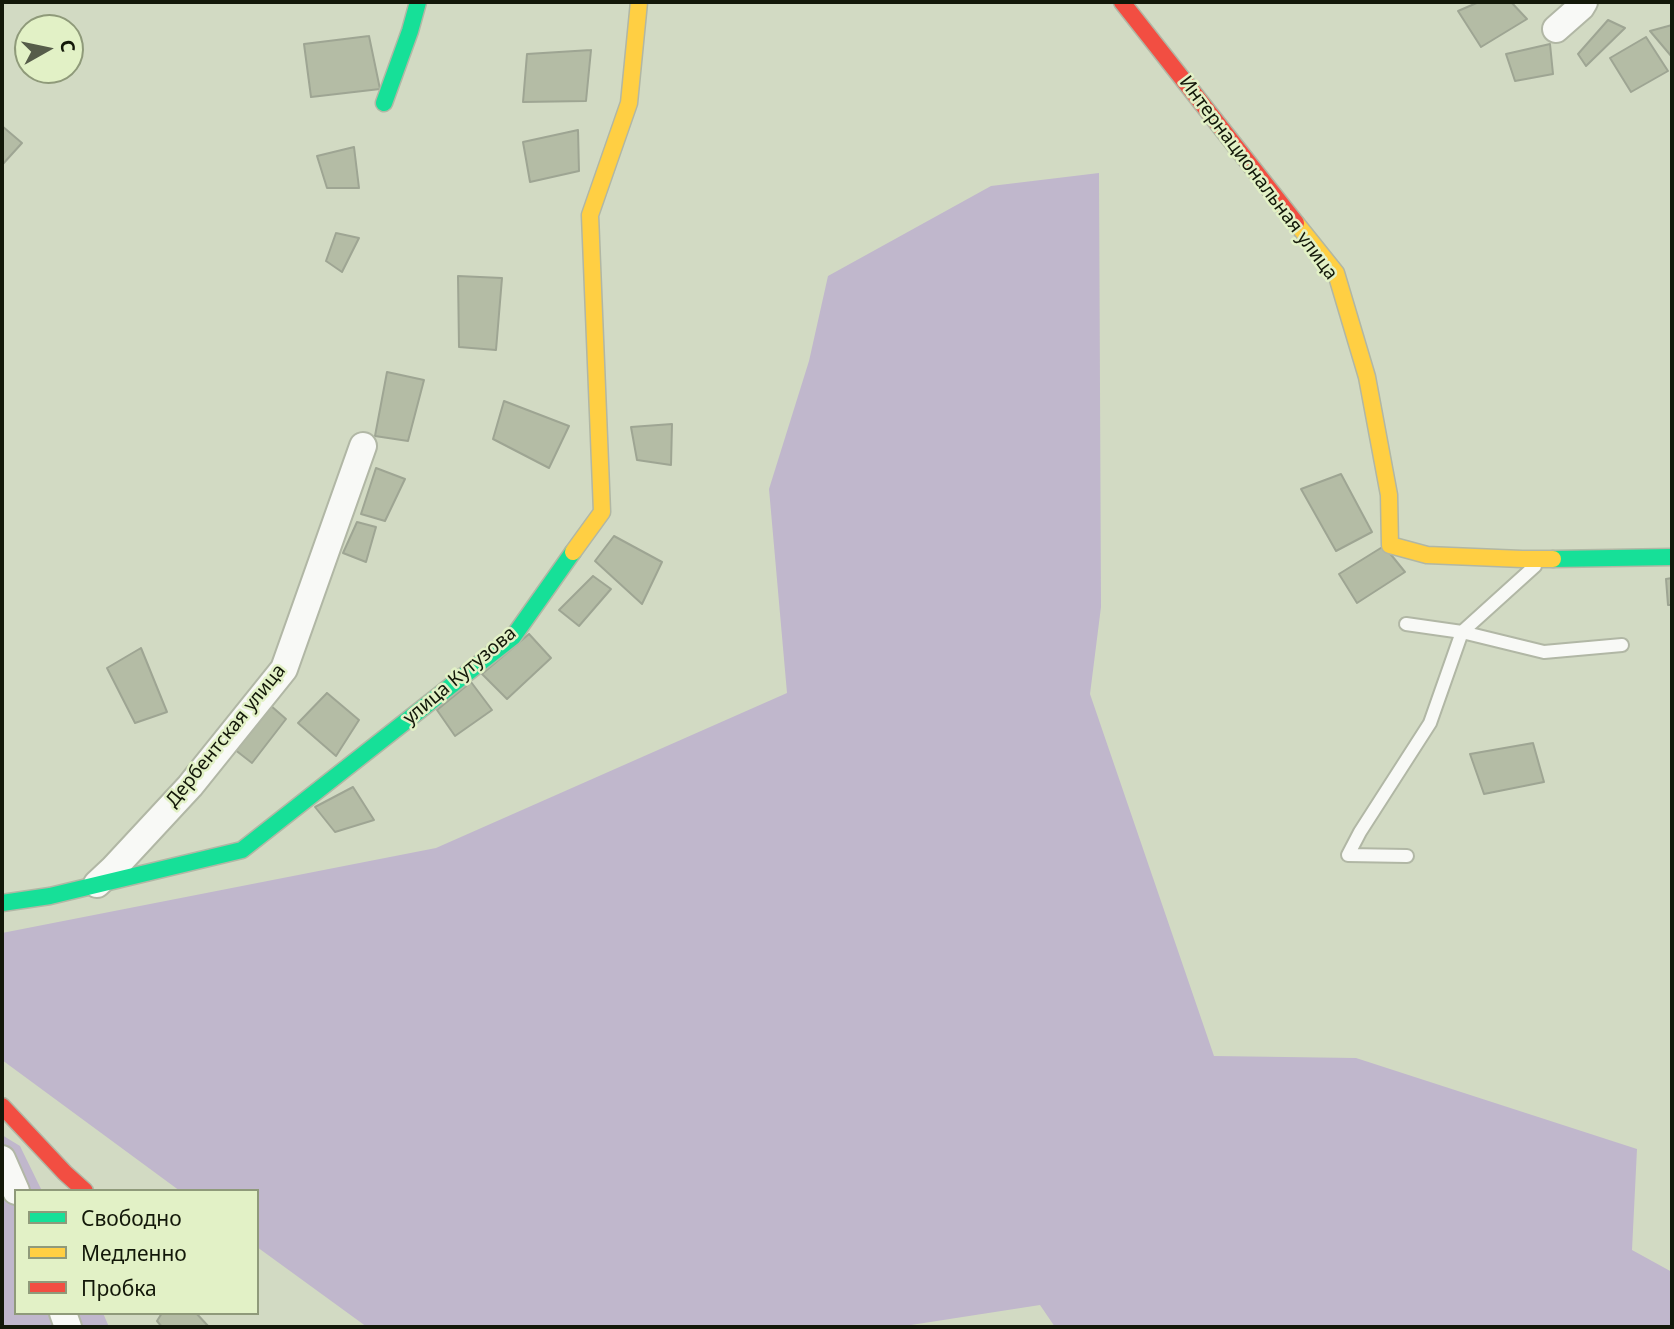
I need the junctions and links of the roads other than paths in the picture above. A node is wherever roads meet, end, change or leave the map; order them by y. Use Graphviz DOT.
graph roads {
  1 [pos="418,2"];
  2 [pos="639,2"];
  3 [pos="1122,2"];
  4 [pos="1584,2"];
  5 [pos="1556,29"];
  6 [pos="384,103"];
  7 [pos="363,446"];
  8 [pos="1672,557"];
  9 [pos="1543,559"];
  10 [pos="1406,624"];
  11 [pos="1462,632"];
  12 [pos="1622,645"];
  13 [pos="1406,856"];
  14 [pos="95,885"];
  15 [pos="2,903"];
  16 [pos="2,1106"];
  17 [pos="2,1159"];
  18 [pos="15,1189"];
  19 [pos="83,1189"];
  1 -- 6 [label="street"];
  2 -- 14 [label="street, улица Кутузова"];
  3 -- 9 [label="street, Интернациональная улица"];
  4 -- 5 [label="street"];
  7 -- 14 [label="street, Дербентская улица"];
  8 -- 9 [label="street, Интернациональная улица"];
  9 -- 11 [label="lane"];
  10 -- 11 [label="lane"];
  11 -- 12 [label="lane"];
  11 -- 13 [label="lane"];
  14 -- 15 [label="street, улица Кутузова"];
  16 -- 19 [label="street"];
  17 -- 18 [label="street"];
}
